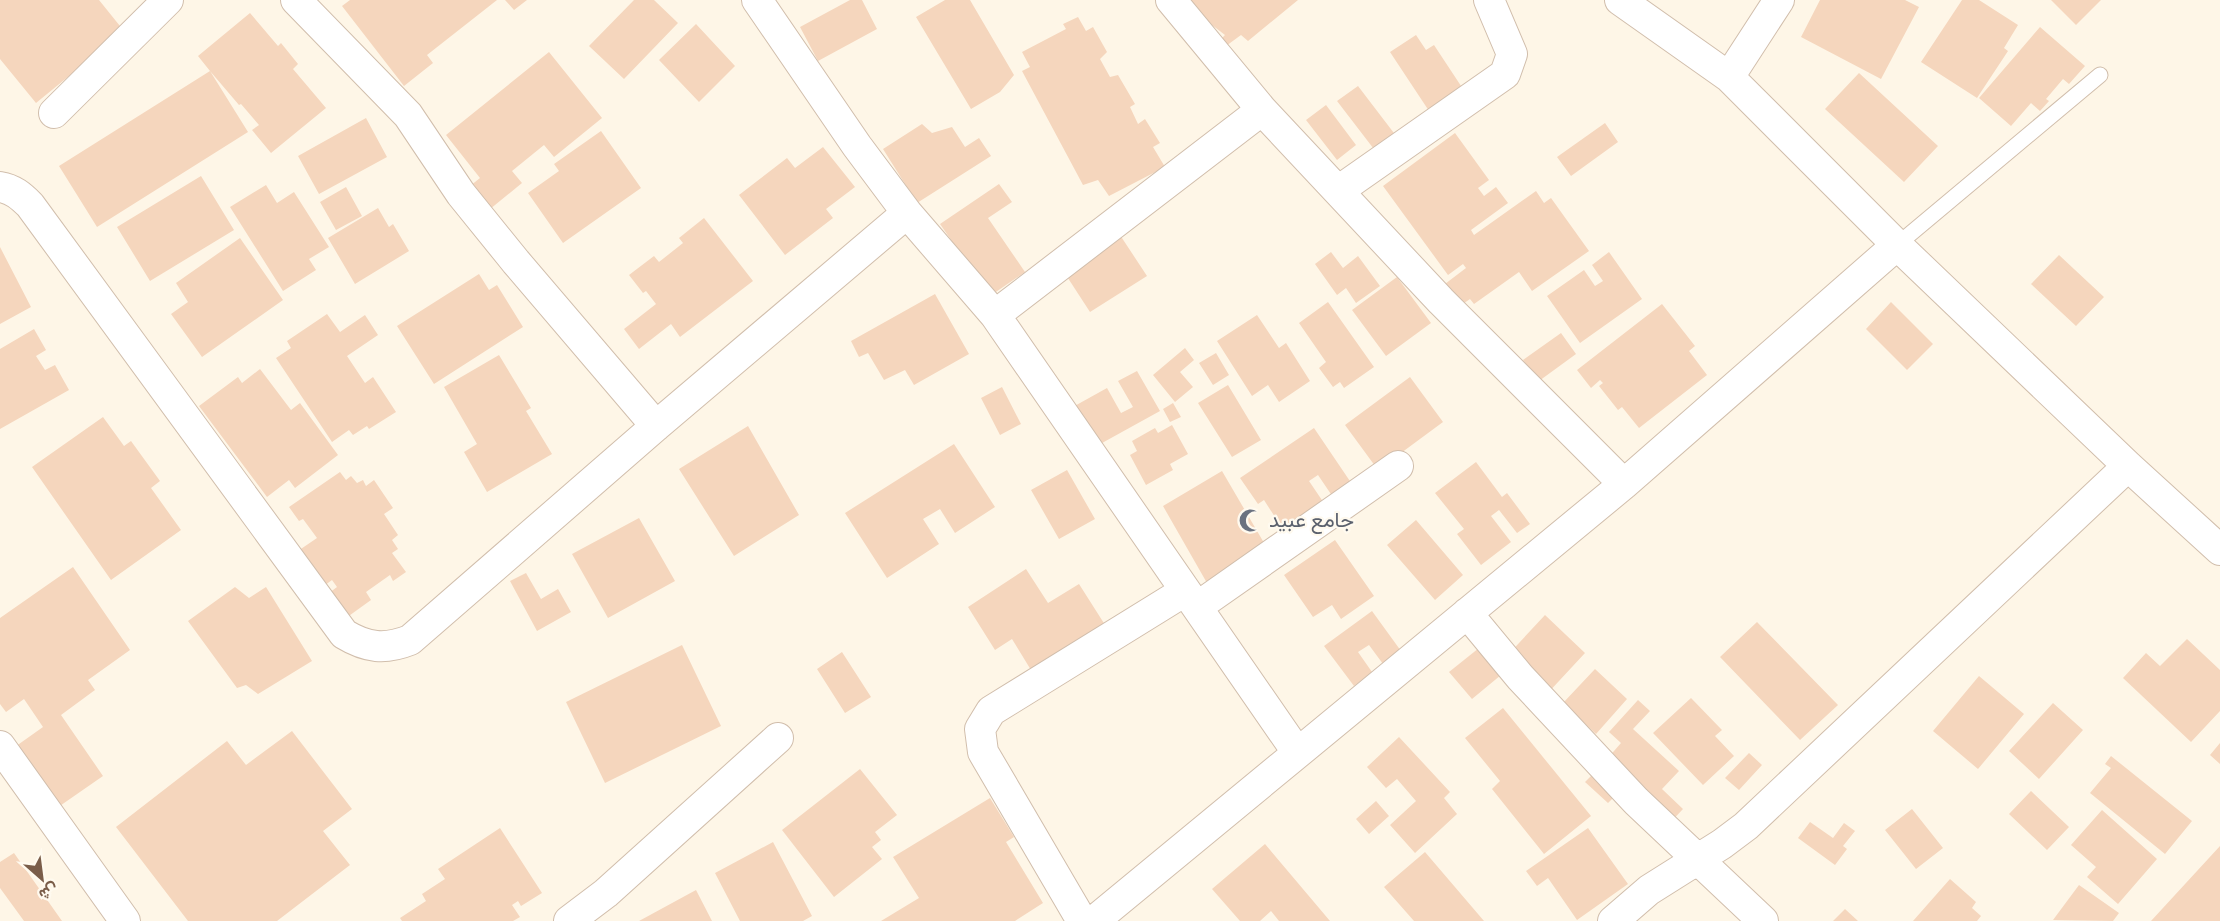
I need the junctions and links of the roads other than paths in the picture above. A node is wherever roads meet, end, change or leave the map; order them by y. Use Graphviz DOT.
graph roads {
  1 [pos="168,0"];
  2 [pos="296,0"];
  3 [pos="757,0"];
  4 [pos="1171,0"];
  5 [pos="1489,0"];
  6 [pos="1620,0"];
  7 [pos="1779,0"];
  8 [pos="2100,75"];
  9 [pos="1729,77"];
  10 [pos="1262,110"];
  11 [pos="54,113"];
  12 [pos="0,187"];
  13 [pos="1338,191"];
  14 [pos="906,213"];
  15 [pos="1897,245"];
  16 [pos="995,315"];
  17 [pos="656,426"];
  18 [pos="1398,466"];
  19 [pos="2128,466"];
  20 [pos="1624,484"];
  21 [pos="2220,550"];
  22 [pos="1191,599"];
  23 [pos="1467,613"];
  24 [pos="777,738"];
  25 [pos="0,746"];
  26 [pos="1297,752"];
  27 [pos="1697,860"];
  28 [pos="125,921"];
  29 [pos="569,921"];
  30 [pos="1082,921"];
  31 [pos="1094,921"];
  32 [pos="1613,921"];
  33 [pos="1763,921"];
  1 -- 11 [label="street"];
  2 -- 17 [label="street"];
  3 -- 14 [label="street"];
  4 -- 10 [label="street"];
  5 -- 13 [label="street"];
  6 -- 9 [label="street"];
  7 -- 9 [label="street"];
  8 -- 15 [label="lane"];
  9 -- 15 [label="street"];
  10 -- 13 [label="street"];
  10 -- 16 [label="street"];
  12 -- 17 [label="street"];
  13 -- 20 [label="street"];
  14 -- 16 [label="street"];
  14 -- 17 [label="street"];
  15 -- 19 [label="street"];
  15 -- 20 [label="street"];
  16 -- 22 [label="street"];
  18 -- 22 [label="street"];
  19 -- 21 [label="street"];
  19 -- 27 [label="street"];
  20 -- 23 [label="street"];
  22 -- 26 [label="street"];
  22 -- 30 [label="street"];
  23 -- 26 [label="street"];
  23 -- 27 [label="street"];
  24 -- 29 [label="street"];
  25 -- 28 [label="street"];
  26 -- 31 [label="street"];
  27 -- 32 [label="street"];
  27 -- 33 [label="street"];
}
